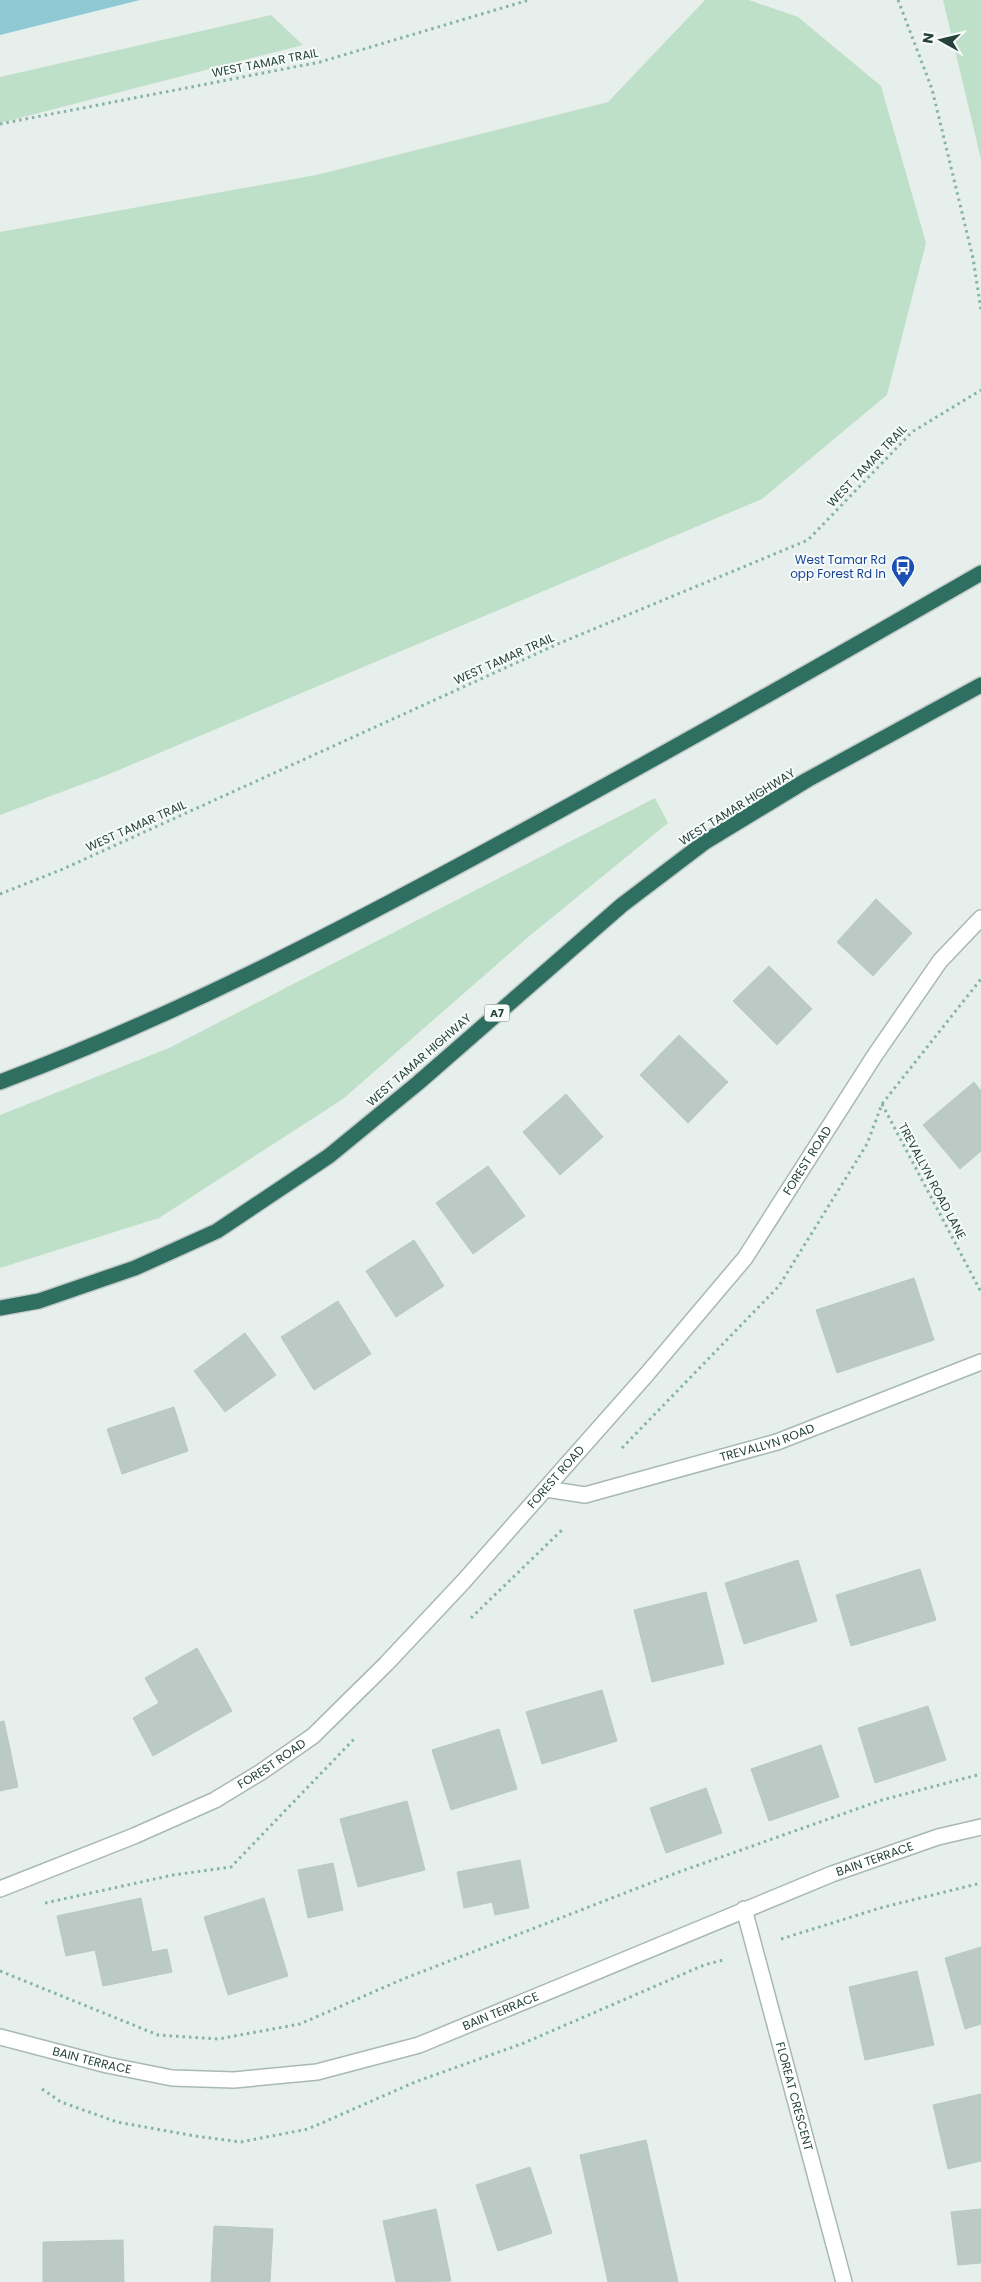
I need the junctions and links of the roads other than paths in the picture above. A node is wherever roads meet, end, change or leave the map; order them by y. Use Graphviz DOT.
graph roads {
  1 [pos="981,573"];
  2 [pos="981,685"];
  3 [pos="981,918"];
  4 [pos="0,1082"];
  5 [pos="0,1308"];
  6 [pos="981,1362"];
  7 [pos="546,1489"];
  8 [pos="981,1827"];
  9 [pos="0,1889"];
  10 [pos="744,1909"];
  11 [pos="0,2037"];
  12 [pos="844,2282"];
  1 -- 4 [label="highway"];
  2 -- 5 [label="highway, WEST TAMAR HIGHWAY / A7"];
  3 -- 7 [label="street, FOREST ROAD"];
  6 -- 7 [label="street, TREVALLYN ROAD"];
  7 -- 9 [label="street, FOREST ROAD"];
  8 -- 10 [label="street, BAIN TERRACE"];
  10 -- 11 [label="street, BAIN TERRACE"];
  10 -- 12 [label="street, FLOREAT CRESCENT"];
}
